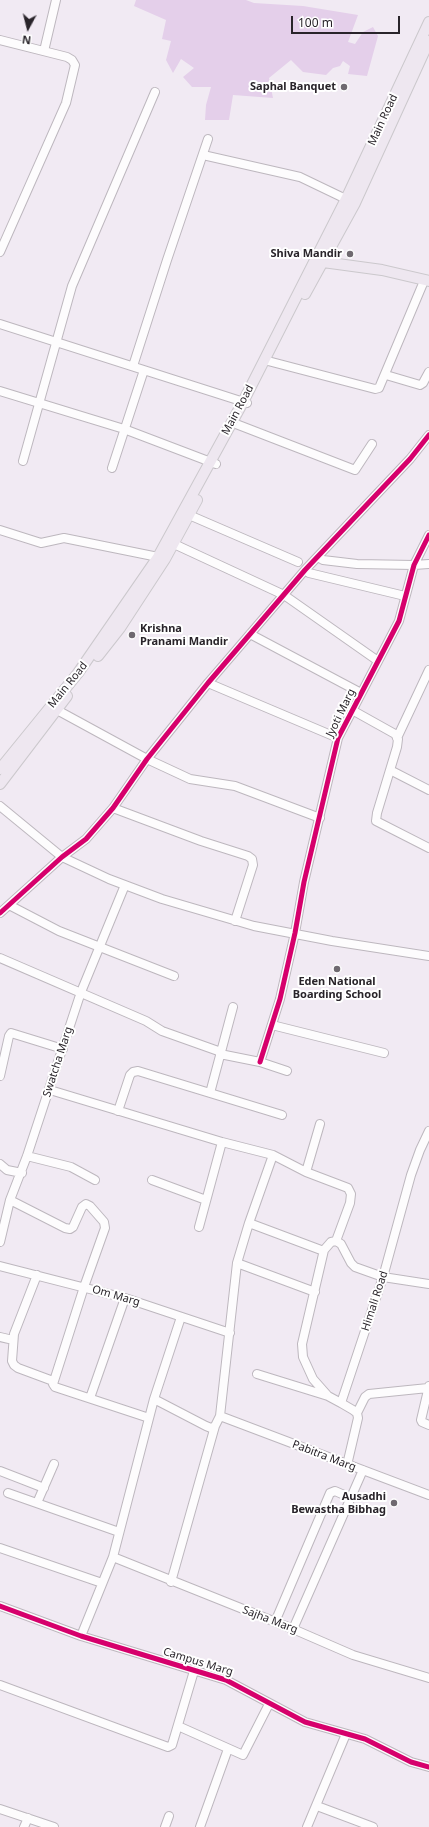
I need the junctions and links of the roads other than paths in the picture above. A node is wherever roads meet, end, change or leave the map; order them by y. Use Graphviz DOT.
graph roads {
  1 [pos="56,0"];
  2 [pos="429,22"];
  3 [pos="0,40"];
  4 [pos="429,41"];
  5 [pos="44,51"];
  6 [pos="155,92"];
  7 [pos="208,139"];
  8 [pos="203,155"];
  9 [pos="350,201"];
  10 [pos="0,252"];
  11 [pos="323,262"];
  12 [pos="427,281"];
  13 [pos="0,324"];
  14 [pos="57,343"];
  15 [pos="268,361"];
  16 [pos="133,366"];
  17 [pos="144,370"];
  18 [pos="429,372"];
  19 [pos="386,375"];
  20 [pos="0,391"];
  21 [pos="39,402"];
  22 [pos="245,402"];
  23 [pos="236,424"];
  24 [pos="124,429"];
  25 [pos="429,435"];
  26 [pos="372,444"];
  27 [pos="22,461"];
  28 [pos="213,462"];
  29 [pos="112,468"];
  30 [pos="189,514"];
  31 [pos="0,530"];
  32 [pos="429,535"];
  33 [pos="174,544"];
  34 [pos="318,556"];
  35 [pos="161,558"];
  36 [pos="298,562"];
  37 [pos="429,564"];
  38 [pos="414,565"];
  39 [pos="305,570"];
  40 [pos="284,595"];
  41 [pos="405,596"];
  42 [pos="250,634"];
  43 [pos="378,661"];
  44 [pos="429,670"];
  45 [pos="208,684"];
  46 [pos="361,693"];
  47 [pos="57,710"];
  48 [pos="352,710"];
  49 [pos="338,738"];
  50 [pos="397,738"];
  51 [pos="147,759"];
  52 [pos="0,769"];
  53 [pos="390,770"];
  54 [pos="0,784"];
  55 [pos="429,790"];
  56 [pos="0,806"];
  57 [pos="113,808"];
  58 [pos="320,818"];
  59 [pos="429,848"];
  60 [pos="62,857"];
  61 [pos="124,884"];
  62 [pos="9,905"];
  63 [pos="0,913"];
  64 [pos="235,921"];
  65 [pos="295,933"];
  66 [pos="99,947"];
  67 [pos="429,956"];
  68 [pos="0,958"];
  69 [pos="174,976"];
  70 [pos="81,992"];
  71 [pos="233,1007"];
  72 [pos="272,1025"];
  73 [pos="63,1049"];
  74 [pos="221,1053"];
  75 [pos="384,1053"];
  76 [pos="260,1062"];
  77 [pos="287,1071"];
  78 [pos="0,1076"];
  79 [pos="50,1090"];
  80 [pos="210,1093"];
  81 [pos="118,1111"];
  82 [pos="282,1115"];
  83 [pos="320,1124"];
  84 [pos="429,1131"];
  85 [pos="222,1142"];
  86 [pos="273,1155"];
  87 [pos="27,1156"];
  88 [pos="0,1164"];
  89 [pos="306,1172"];
  90 [pos="22,1173"];
  91 [pos="95,1180"];
  92 [pos="152,1180"];
  93 [pos="10,1200"];
  94 [pos="206,1200"];
  95 [pos="4,1213"];
  96 [pos="249,1223"];
  97 [pos="198,1227"];
  98 [pos="336,1241"];
  99 [pos="0,1242"];
  100 [pos="324,1250"];
  101 [pos="237,1263"];
  102 [pos="0,1266"];
  103 [pos="37,1275"];
  104 [pos="383,1277"];
  105 [pos="429,1284"];
  106 [pos="84,1287"];
  107 [pos="315,1292"];
  108 [pos="125,1298"];
  109 [pos="181,1317"];
  110 [pos="230,1333"];
  111 [pos="0,1337"];
  112 [pos="13,1340"];
  113 [pos="257,1374"];
  114 [pos="53,1381"];
  115 [pos="429,1387"];
  116 [pos="328,1396"];
  117 [pos="90,1398"];
  118 [pos="154,1399"];
  119 [pos="341,1403"];
  120 [pos="357,1413"];
  121 [pos="220,1416"];
  122 [pos="149,1418"];
  123 [pos="429,1425"];
  124 [pos="216,1426"];
  125 [pos="54,1464"];
  126 [pos="347,1465"];
  127 [pos="363,1470"];
  128 [pos="0,1471"];
  129 [pos="44,1488"];
  130 [pos="8,1493"];
  131 [pos="429,1495"];
  132 [pos="351,1498"];
  133 [pos="37,1503"];
  134 [pos="119,1532"];
  135 [pos="0,1548"];
  136 [pos="113,1558"];
  137 [pos="170,1582"];
  138 [pos="102,1583"];
  139 [pos="0,1606"];
  140 [pos="275,1622"];
  141 [pos="293,1629"];
  142 [pos="81,1636"];
  143 [pos="194,1671"];
  144 [pos="429,1678"];
  145 [pos="0,1685"];
  146 [pos="269,1704"];
  147 [pos="178,1726"];
  148 [pos="346,1734"];
  149 [pos="228,1749"];
  150 [pos="429,1767"];
  151 [pos="317,1806"];
  152 [pos="0,1809"];
  153 [pos="169,1816"];
  154 [pos="28,1818"];
  155 [pos="24,1827"];
  156 [pos="54,1827"];
  157 [pos="165,1827"];
  158 [pos="200,1827"];
  159 [pos="307,1827"];
  160 [pos="373,1827"];
  1 -- 5 [label="street"];
  2 -- 9 [label="main road, Main Road"];
  3 -- 5 [label="street"];
  4 -- 9 [label="main road, Main Road"];
  5 -- 10 [label="street"];
  6 -- 14 [label="street"];
  7 -- 8 [label="street"];
  8 -- 9 [label="street"];
  8 -- 16 [label="street"];
  9 -- 11 [label="main road, Main Road"];
  9 -- 22 [label="main road, Main Road"];
  11 -- 12 [label="main road"];
  11 -- 15 [label="main road, Main Road"];
  12 -- 19 [label="street"];
  13 -- 14 [label="street"];
  14 -- 16 [label="street"];
  14 -- 21 [label="street"];
  15 -- 19 [label="street"];
  15 -- 22 [label="main road, Main Road"];
  16 -- 17 [label="street"];
  17 -- 22 [label="street"];
  17 -- 24 [label="street"];
  18 -- 19 [label="street"];
  20 -- 21 [label="street"];
  21 -- 24 [label="street"];
  21 -- 27 [label="street"];
  22 -- 23 [label="main road, Main Road"];
  22 -- 28 [label="main road, Main Road"];
  23 -- 26 [label="street"];
  23 -- 28 [label="main road, Main Road"];
  24 -- 28 [label="street"];
  24 -- 29 [label="street"];
  25 -- 34 [label="street"];
  28 -- 30 [label="main road, Main Road"];
  28 -- 35 [label="main road, Main Road"];
  30 -- 33 [label="main road, Main Road"];
  30 -- 36 [label="street"];
  31 -- 35 [label="street"];
  32 -- 38 [label="street, Jyoti Marg"];
  33 -- 35 [label="main road, Main Road"];
  33 -- 40 [label="street"];
  34 -- 38 [label="street"];
  34 -- 39 [label="street"];
  35 -- 47 [label="main road, Main Road"];
  35 -- 52 [label="main road, Main Road"];
  37 -- 38 [label="street"];
  38 -- 41 [label="street, Jyoti Marg"];
  39 -- 40 [label="street"];
  39 -- 41 [label="street"];
  40 -- 42 [label="street"];
  40 -- 43 [label="street"];
  41 -- 43 [label="street, Jyoti Marg"];
  42 -- 45 [label="street"];
  42 -- 46 [label="street"];
  43 -- 46 [label="street, Jyoti Marg"];
  44 -- 50 [label="street"];
  45 -- 49 [label="street"];
  45 -- 51 [label="street"];
  46 -- 48 [label="street, Jyoti Marg"];
  47 -- 51 [label="street"];
  47 -- 54 [label="main road, Main Road"];
  48 -- 49 [label="street, Jyoti Marg"];
  48 -- 50 [label="street"];
  49 -- 58 [label="street, Jyoti Marg"];
  50 -- 53 [label="street"];
  51 -- 57 [label="street"];
  51 -- 58 [label="street"];
  53 -- 55 [label="street"];
  53 -- 59 [label="street"];
  56 -- 60 [label="street"];
  57 -- 60 [label="street"];
  57 -- 64 [label="street"];
  58 -- 65 [label="street, Jyoti Marg"];
  60 -- 61 [label="street"];
  60 -- 62 [label="street"];
  61 -- 64 [label="street"];
  61 -- 66 [label="street, Swatcha Marg"];
  62 -- 63 [label="street"];
  62 -- 66 [label="street"];
  64 -- 65 [label="street"];
  65 -- 67 [label="street"];
  65 -- 72 [label="street, Jyoti Marg"];
  66 -- 69 [label="street"];
  66 -- 70 [label="street, Swatcha Marg"];
  68 -- 70 [label="street"];
  70 -- 73 [label="street, Swatcha Marg"];
  70 -- 74 [label="street"];
  71 -- 74 [label="street"];
  72 -- 75 [label="street"];
  72 -- 76 [label="street, Jyoti Marg"];
  73 -- 78 [label="street"];
  73 -- 79 [label="street, Swatcha Marg"];
  74 -- 76 [label="street"];
  74 -- 80 [label="street"];
  76 -- 77 [label="street"];
  79 -- 81 [label="street"];
  79 -- 87 [label="street, Swatcha Marg"];
  80 -- 81 [label="street"];
  80 -- 82 [label="street"];
  81 -- 85 [label="street"];
  83 -- 89 [label="street"];
  84 -- 104 [label="street, Himali Road"];
  85 -- 86 [label="street"];
  85 -- 94 [label="street"];
  86 -- 89 [label="street"];
  86 -- 96 [label="street"];
  87 -- 90 [label="street, Swatcha Marg"];
  87 -- 91 [label="street"];
  88 -- 90 [label="street"];
  89 -- 98 [label="street"];
  90 -- 93 [label="street, Swatcha Marg"];
  92 -- 94 [label="street"];
  93 -- 95 [label="street, Swatcha Marg"];
  93 -- 106 [label="street"];
  94 -- 97 [label="street"];
  95 -- 99 [label="street, Swatcha Marg"];
  96 -- 100 [label="street"];
  96 -- 101 [label="street"];
  98 -- 100 [label="street"];
  98 -- 104 [label="street"];
  100 -- 107 [label="street"];
  101 -- 107 [label="street"];
  101 -- 110 [label="street"];
  102 -- 103 [label="street, Om Marg"];
  103 -- 106 [label="street, Om Marg"];
  103 -- 112 [label="street"];
  104 -- 105 [label="street"];
  104 -- 119 [label="street, Himali Road"];
  106 -- 108 [label="street, Om Marg"];
  106 -- 114 [label="street"];
  107 -- 116 [label="street"];
  108 -- 109 [label="street, Om Marg"];
  108 -- 117 [label="street"];
  109 -- 110 [label="street, Om Marg"];
  109 -- 118 [label="street"];
  110 -- 121 [label="street"];
  111 -- 112 [label="street"];
  112 -- 114 [label="street"];
  113 -- 116 [label="street"];
  114 -- 117 [label="street"];
  115 -- 120 [label="street"];
  115 -- 123 [label="street"];
  116 -- 119 [label="street"];
  117 -- 122 [label="street"];
  118 -- 122 [label="street"];
  118 -- 124 [label="street"];
  119 -- 120 [label="street"];
  120 -- 126 [label="street"];
  121 -- 124 [label="street"];
  121 -- 126 [label="street, Pabitra Marg"];
  122 -- 134 [label="street"];
  124 -- 137 [label="street"];
  125 -- 129 [label="street"];
  126 -- 127 [label="street, Pabitra Marg"];
  127 -- 131 [label="street, Pabitra Marg"];
  127 -- 132 [label="street"];
  128 -- 129 [label="street"];
  129 -- 133 [label="street"];
  130 -- 133 [label="street"];
  132 -- 140 [label="street"];
  132 -- 141 [label="street"];
  133 -- 134 [label="street"];
  134 -- 136 [label="street"];
  135 -- 138 [label="street"];
  136 -- 137 [label="street, Sajha Marg"];
  136 -- 138 [label="street"];
  137 -- 140 [label="street, Sajha Marg"];
  138 -- 142 [label="street"];
  139 -- 142 [label="street, Campus Marg"];
  140 -- 141 [label="street, Sajha Marg"];
  141 -- 144 [label="street, Sajha Marg"];
  142 -- 143 [label="street, Campus Marg"];
  143 -- 146 [label="street, Campus Marg"];
  143 -- 147 [label="street"];
  145 -- 147 [label="street"];
  146 -- 148 [label="street, Campus Marg"];
  146 -- 149 [label="street"];
  147 -- 149 [label="street"];
  148 -- 150 [label="street, Campus Marg"];
  148 -- 151 [label="street"];
  149 -- 158 [label="street"];
  151 -- 159 [label="street"];
  151 -- 160 [label="street"];
  152 -- 154 [label="street"];
  153 -- 157 [label="street"];
  154 -- 155 [label="street"];
  154 -- 156 [label="street"];
}
